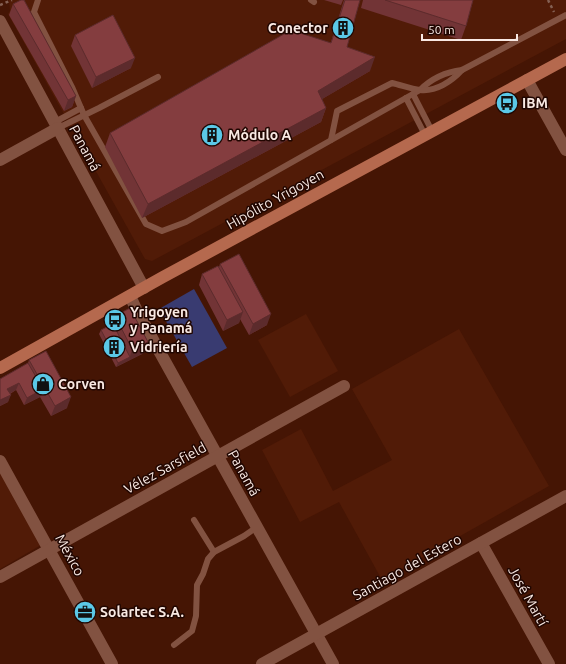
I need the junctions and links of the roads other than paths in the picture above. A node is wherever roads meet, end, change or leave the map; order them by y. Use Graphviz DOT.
graph roads {
  1 [pos="38,0"];
  2 [pos="566,15"];
  3 [pos="0,22"];
  4 [pos="566,59"];
  5 [pos="462,70"];
  6 [pos="158,77"];
  7 [pos="527,80"];
  8 [pos="420,90"];
  9 [pos="413,94"];
  10 [pos="406,98"];
  11 [pos="81,108"];
  12 [pos="84,115"];
  13 [pos="56,125"];
  14 [pos="429,133"];
  15 [pos="331,140"];
  16 [pos="566,150"];
  17 [pos="0,160"];
  18 [pos="144,288"];
  19 [pos="130,296"];
  20 [pos="0,368"];
  21 [pos="344,386"];
  22 [pos="217,456"];
  23 [pos="0,461"];
  24 [pos="566,496"];
  25 [pos="194,520"];
  26 [pos="257,527"];
  27 [pos="481,543"];
  28 [pos="49,549"];
  29 [pos="214,552"];
  30 [pos="0,577"];
  31 [pos="316,634"];
  32 [pos="174,645"];
  33 [pos="112,664"];
  34 [pos="262,664"];
  35 [pos="333,664"];
  36 [pos="549,664"];
  1 -- 11 [label="lane"];
  2 -- 5 [label="lane"];
  3 -- 13 [label="street, Panamá"];
  4 -- 7 [label="street, Hipólito Yrigoyen"];
  5 -- 8 [label="lane"];
  5 -- 8 [label="lane"];
  6 -- 12 [label="lane"];
  7 -- 14 [label="street, Hipólito Yrigoyen"];
  7 -- 16 [label="street"];
  8 -- 9 [label="lane"];
  8 -- 15 [label="lane"];
  9 -- 10 [label="lane"];
  9 -- 14 [label="lane"];
  10 -- 14 [label="lane"];
  10 -- 15 [label="lane"];
  11 -- 12 [label="lane"];
  11 -- 13 [label="lane"];
  12 -- 13 [label="lane"];
  12 -- 15 [label="lane"];
  13 -- 17 [label="street"];
  13 -- 18 [label="street, Panamá"];
  14 -- 18 [label="street, Hipólito Yrigoyen"];
  18 -- 19 [label="street, Hipólito Yrigoyen"];
  19 -- 20 [label="street, Hipólito Yrigoyen"];
  19 -- 22 [label="street, Panamá"];
  21 -- 22 [label="street, Vélez Sarsfield"];
  22 -- 26 [label="street, Panamá"];
  22 -- 28 [label="street, Vélez Sarsfield"];
  23 -- 28 [label="street, México"];
  24 -- 27 [label="street, Santiago del Estero"];
  25 -- 29 [label="lane"];
  26 -- 29 [label="lane"];
  26 -- 31 [label="street, Panamá"];
  27 -- 31 [label="street, Santiago del Estero"];
  27 -- 36 [label="street, José Martí"];
  28 -- 30 [label="street, Vélez Sarsfield"];
  28 -- 33 [label="street, México"];
  29 -- 32 [label="lane"];
  31 -- 34 [label="street, Santiago del Estero"];
  31 -- 35 [label="street, Panamá"];
}
